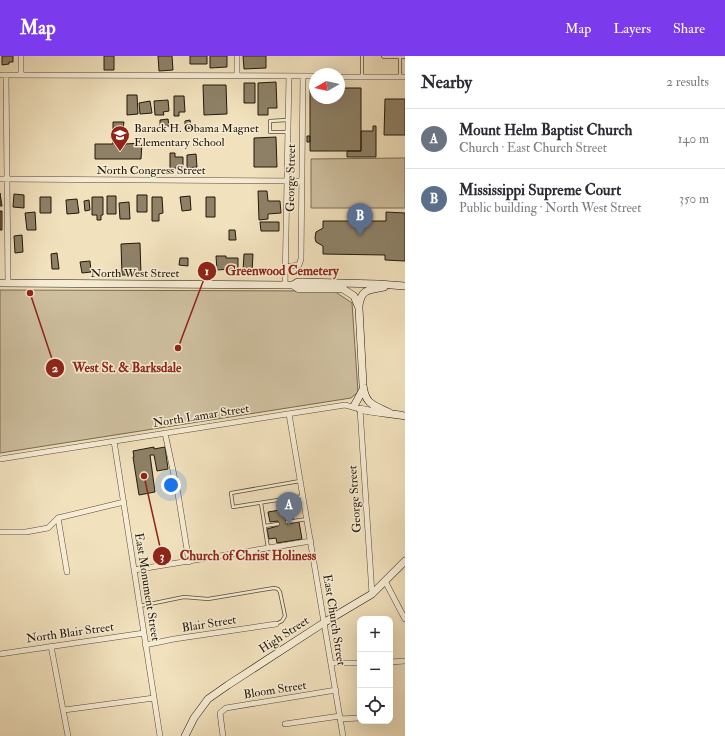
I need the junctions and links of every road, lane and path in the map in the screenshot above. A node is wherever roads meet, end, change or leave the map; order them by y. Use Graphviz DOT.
graph roads {
  1 [pos="21,56"];
  2 [pos="237,56"];
  3 [pos="362,56"];
  4 [pos="383,56"];
  5 [pos="400,57"];
  6 [pos="405,58"];
  7 [pos="3,75"];
  8 [pos="21,75"];
  9 [pos="237,76"];
  10 [pos="289,76"];
  11 [pos="303,76"];
  12 [pos="309,76"];
  13 [pos="345,76"];
  14 [pos="362,77"];
  15 [pos="402,77"];
  16 [pos="288,120"];
  17 [pos="288,132"];
  18 [pos="7,179"];
  19 [pos="0,180"];
  20 [pos="286,181"];
  21 [pos="302,181"];
  22 [pos="285,267"];
  23 [pos="0,283"];
  24 [pos="8,283"];
  25 [pos="285,285"];
  26 [pos="293,286"];
  27 [pos="394,286"];
  28 [pos="405,286"];
  29 [pos="359,308"];
  30 [pos="363,385"];
  31 [pos="357,408"];
  32 [pos="390,413"];
  33 [pos="289,414"];
  34 [pos="405,416"];
  35 [pos="165,433"];
  36 [pos="114,441"];
  37 [pos="0,459"];
  38 [pos="301,481"];
  39 [pos="303,496"];
  40 [pos="124,502"];
  41 [pos="261,503"];
  42 [pos="58,518"];
  43 [pos="307,519"];
  44 [pos="286,522"];
  45 [pos="278,524"];
  46 [pos="265,526"];
  47 [pos="0,532"];
  48 [pos="311,541"];
  49 [pos="268,549"];
  50 [pos="405,561"];
  51 [pos="190,562"];
  52 [pos="134,570"];
  53 [pos="67,572"];
  54 [pos="385,581"];
  55 [pos="372,594"];
  56 [pos="140,606"];
  57 [pos="405,619"];
  58 [pos="325,622"];
  59 [pos="276,624"];
  60 [pos="144,633"];
  61 [pos="145,645"];
  62 [pos="51,646"];
  63 [pos="0,654"];
  64 [pos="405,661"];
  65 [pos="357,662"];
  66 [pos="393,662"];
  67 [pos="331,664"];
  68 [pos="336,690"];
  69 [pos="154,698"];
  70 [pos="64,710"];
  71 [pos="340,718"];
  72 [pos="357,718"];
  73 [pos="285,724"];
  74 [pos="68,736"];
  75 [pos="160,736"];
  76 [pos="185,736"];
  77 [pos="223,736"];
  78 [pos="343,736"];
  1 -- 8 [label="street"];
  2 -- 9 [label="street"];
  3 -- 14 [label="lane"];
  4 -- 5 [label="lane"];
  5 -- 6 [label="lane"];
  5 -- 15 [label="lane"];
  7 -- 8 [label="street"];
  7 -- 18 [label="street"];
  8 -- 9 [label="street"];
  9 -- 10 [label="street"];
  10 -- 11 [label="street"];
  10 -- 16 [label="street, George Street"];
  11 -- 12 [label="street"];
  11 -- 21 [label="street, George Street"];
  13 -- 14 [label="street"];
  14 -- 15 [label="street"];
  16 -- 17 [label="street, George Street"];
  16 -- 17 [label="lane"];
  17 -- 20 [label="street, George Street"];
  18 -- 19 [label="street, North Congress Street"];
  18 -- 20 [label="street, North Congress Street"];
  18 -- 24 [label="street"];
  20 -- 21 [label="street, North Congress Street"];
  20 -- 22 [label="street, George Street"];
  21 -- 22 [label="street, George Street"];
  22 -- 25 [label="street, George Street"];
  23 -- 24 [label="street, North West Street"];
  24 -- 25 [label="street, North West Street"];
  25 -- 26 [label="street, North West Street"];
  26 -- 27 [label="street, North West Street"];
  26 -- 29 [label="street, North West Street"];
  27 -- 28 [label="street, North West Street"];
  27 -- 29 [label="street"];
  29 -- 30 [label="street"];
  30 -- 31 [label="street"];
  30 -- 32 [label="street"];
  31 -- 32 [label="street, North Lamar Street"];
  31 -- 33 [label="street, North Lamar Street"];
  31 -- 55 [label="street, George Street"];
  32 -- 34 [label="street, North Lamar Street"];
  33 -- 35 [label="street, North Lamar Street"];
  33 -- 38 [label="street, East Church Street"];
  35 -- 36 [label="street, North Lamar Street"];
  35 -- 51 [label="street"];
  36 -- 37 [label="street, North Lamar Street"];
  36 -- 40 [label="street, East Monument Street"];
  38 -- 39 [label="street, East Church Street"];
  38 -- 41 [label="lane"];
  39 -- 41 [label="lane"];
  39 -- 43 [label="street, East Church Street"];
  40 -- 42 [label="street"];
  40 -- 52 [label="street, East Monument Street"];
  41 -- 46 [label="lane"];
  42 -- 47 [label="street"];
  42 -- 53 [label="street"];
  43 -- 44 [label="lane"];
  43 -- 48 [label="street, East Church Street"];
  45 -- 46 [label="lane"];
  46 -- 49 [label="lane"];
  48 -- 49 [label="street"];
  48 -- 58 [label="street, East Church Street"];
  49 -- 51 [label="street"];
  50 -- 54 [label="street, High Street"];
  51 -- 52 [label="street"];
  52 -- 56 [label="street, East Monument Street"];
  54 -- 55 [label="street, High Street"];
  54 -- 57 [label="street"];
  55 -- 58 [label="street, High Street"];
  56 -- 59 [label="lane"];
  56 -- 60 [label="street, East Monument Street"];
  58 -- 67 [label="street, East Church Street"];
  58 -- 76 [label="street, High Street"];
  59 -- 61 [label="street, Blair Street"];
  60 -- 61 [label="street, East Monument Street"];
  60 -- 62 [label="street, North Blair Street"];
  61 -- 69 [label="street, East Monument Street"];
  62 -- 63 [label="street, North Blair Street"];
  62 -- 70 [label="street"];
  64 -- 66 [label="street"];
  65 -- 67 [label="street"];
  67 -- 68 [label="street, East Church Street"];
  68 -- 71 [label="street, East Church Street"];
  68 -- 77 [label="street, Bloom Street"];
  69 -- 70 [label="street"];
  69 -- 75 [label="street, East Monument Street"];
  70 -- 74 [label="street"];
  71 -- 72 [label="street"];
  71 -- 73 [label="street"];
  71 -- 78 [label="street, East Church Street"];
}
